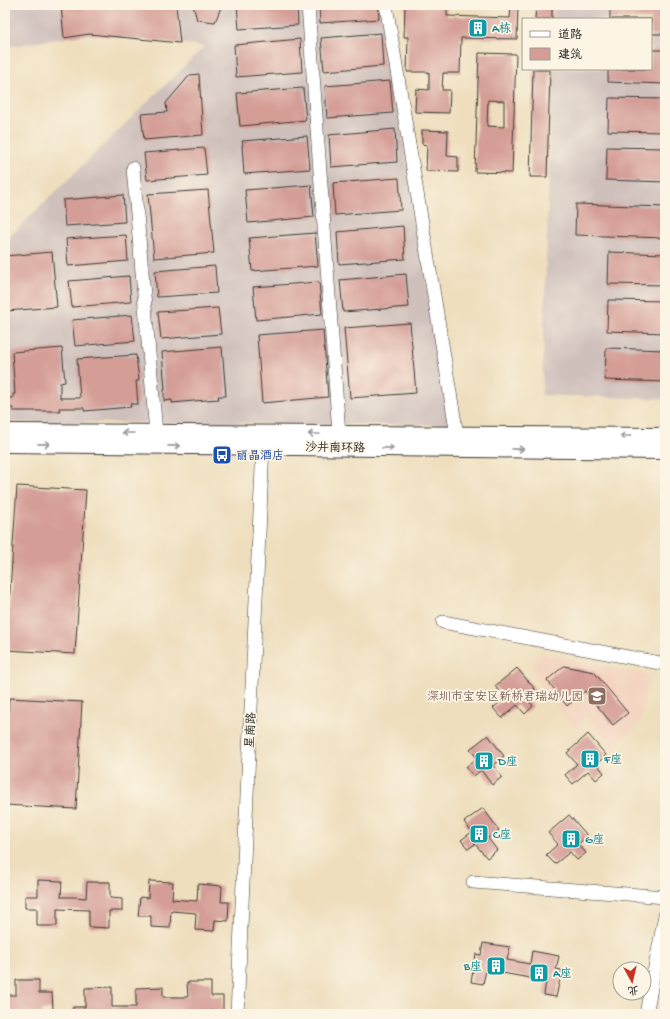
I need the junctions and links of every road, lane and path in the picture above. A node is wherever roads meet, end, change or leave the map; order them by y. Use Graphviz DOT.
graph roads {
  1 [pos="308,5"];
  2 [pos="386,5"];
  3 [pos="133,168"];
  4 [pos="5,432"];
  5 [pos="156,433"];
  6 [pos="339,434"];
  7 [pos="457,435"];
  8 [pos="665,436"];
  9 [pos="5,444"];
  10 [pos="263,446"];
  11 [pos="665,451"];
  12 [pos="443,622"];
  13 [pos="665,664"];
  14 [pos="473,882"];
  15 [pos="665,897"];
  16 [pos="665,915"];
  17 [pos="237,1014"];
  18 [pos="646,1014"];
  1 -- 6 [label="street"];
  2 -- 7 [label="street"];
  3 -- 5 [label="street"];
  5 -- 4 [label="main road, 沙井南环路, one-way"];
  6 -- 5 [label="main road, 沙井南环路, one-way"];
  6 -- 7 [label="main road, 沙井南环路"];
  8 -- 7 [label="main road, 沙井南环路, one-way"];
  9 -- 10 [label="main road, 沙井南环路, one-way"];
  10 -- 11 [label="main road, 沙井南环路, one-way"];
  10 -- 17 [label="street, 星南路"];
  12 -- 13 [label="street"];
  14 -- 15 [label="street"];
  16 -- 18 [label="street"];
}
